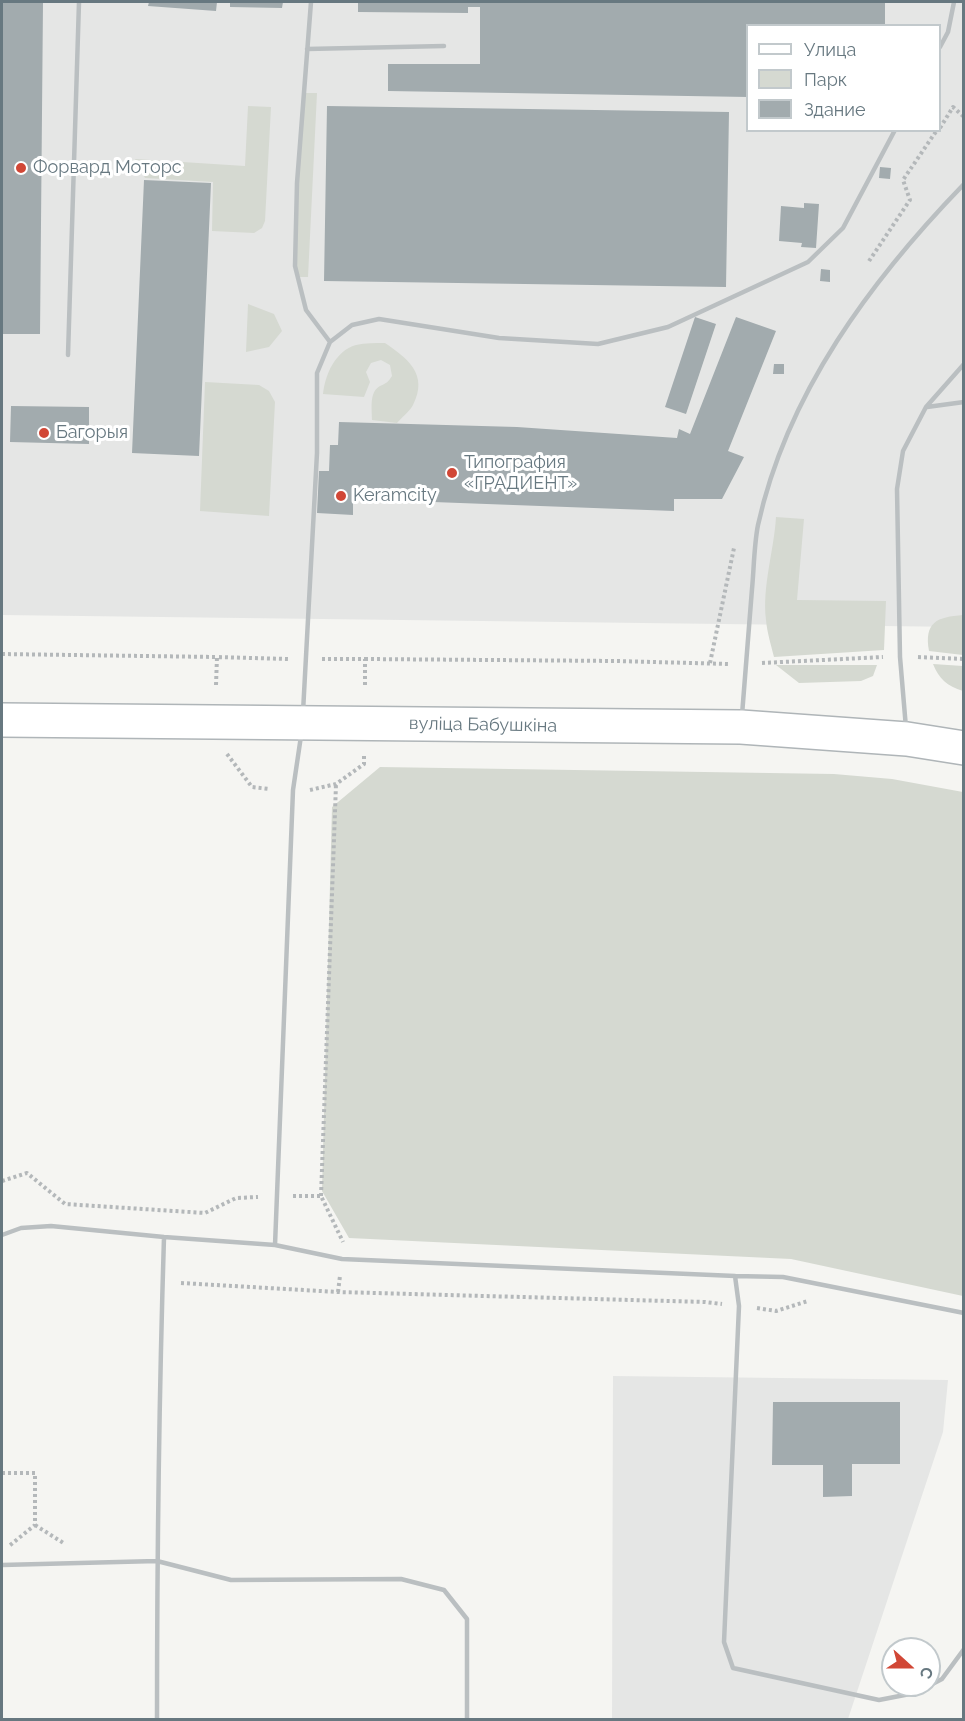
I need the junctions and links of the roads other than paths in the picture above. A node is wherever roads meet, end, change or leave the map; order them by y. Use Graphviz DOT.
graph roads {
  1 [pos="79,2"];
  2 [pos="311,2"];
  3 [pos="954,2"];
  4 [pos="941,44"];
  5 [pos="444,46"];
  6 [pos="307,49"];
  7 [pos="894,132"];
  8 [pos="963,184"];
  9 [pos="330,342"];
  10 [pos="68,355"];
  11 [pos="963,364"];
  12 [pos="963,402"];
  13 [pos="926,407"];
  14 [pos="2,720"];
  15 [pos="303,723"];
  16 [pos="741,727"];
  17 [pos="907,740"];
  18 [pos="963,748"];
  19 [pos="2,1235"];
  20 [pos="165,1237"];
  21 [pos="275,1245"];
  22 [pos="735,1276"];
  23 [pos="963,1313"];
  24 [pos="157,1561"];
  25 [pos="2,1565"];
  26 [pos="963,1649"];
  27 [pos="157,1719"];
  28 [pos="467,1719"];
  1 -- 10 [label="lane"];
  2 -- 6 [label="lane"];
  3 -- 4 [label="lane"];
  5 -- 6 [label="lane"];
  6 -- 9 [label="lane"];
  7 -- 9 [label="lane"];
  8 -- 16 [label="lane"];
  9 -- 15 [label="lane"];
  11 -- 13 [label="lane"];
  12 -- 13 [label="lane"];
  13 -- 17 [label="lane"];
  14 -- 15 [label="street, вуліца Бабушкіна"];
  15 -- 16 [label="street, вуліца Бабушкіна"];
  15 -- 21 [label="lane"];
  16 -- 17 [label="street, вуліца Бабушкіна"];
  17 -- 18 [label="street, вуліца Бабушкіна"];
  19 -- 20 [label="lane"];
  20 -- 21 [label="lane"];
  20 -- 24 [label="lane"];
  21 -- 22 [label="lane"];
  22 -- 23 [label="lane"];
  22 -- 26 [label="lane"];
  24 -- 25 [label="lane"];
  24 -- 27 [label="lane"];
  24 -- 28 [label="lane"];
}
